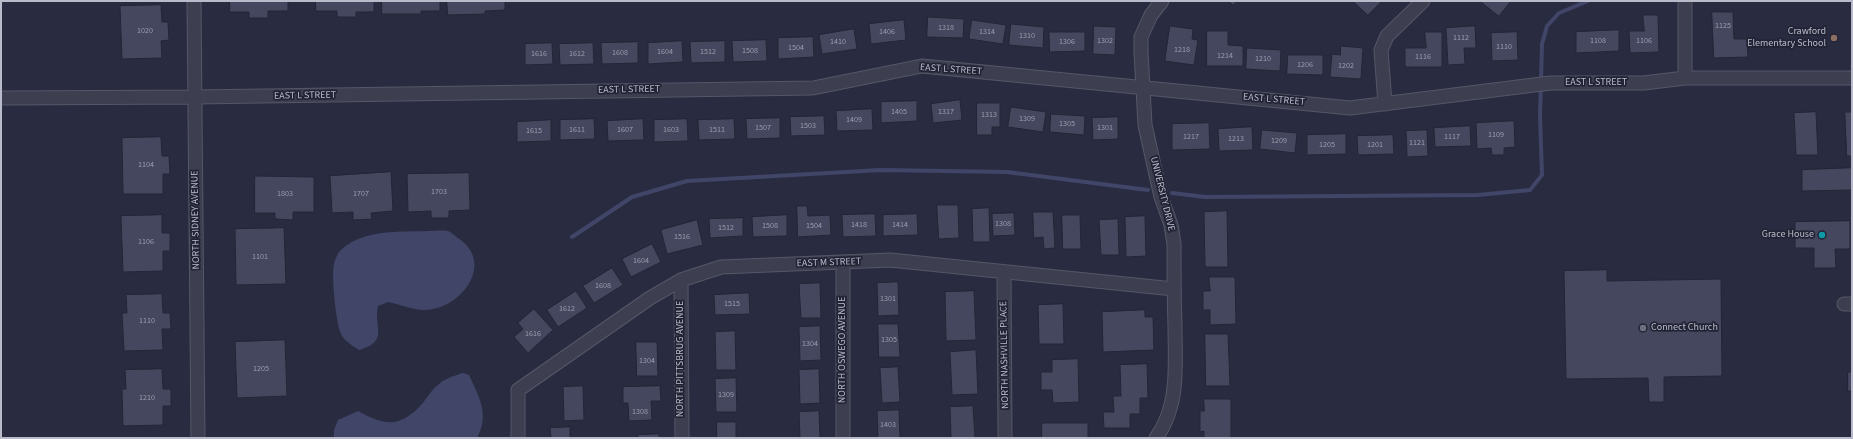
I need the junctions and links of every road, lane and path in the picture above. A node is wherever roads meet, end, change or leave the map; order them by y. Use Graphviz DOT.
graph roads {
  1 [pos="194,1"];
  2 [pos="1162,1"];
  3 [pos="1423,1"];
  4 [pos="1685,1"];
  5 [pos="1686,78"];
  6 [pos="1852,78"];
  7 [pos="1143,88"];
  8 [pos="195,97"];
  9 [pos="1,98"];
  10 [pos="1386,104"];
  11 [pos="843,262"];
  12 [pos="1004,272"];
  13 [pos="681,280"];
  14 [pos="1174,288"];
  15 [pos="198,438"];
  16 [pos="518,438"];
  17 [pos="682,438"];
  18 [pos="843,438"];
  19 [pos="1006,438"];
  20 [pos="1156,438"];
  1 -- 8 [label="street, NORTH SIDNEY AVENUE"];
  2 -- 7 [label="street, UNIVERSITY DRIVE"];
  3 -- 10 [label="street"];
  4 -- 5 [label="street"];
  5 -- 6 [label="street, EAST L STREET"];
  5 -- 10 [label="street, EAST L STREET"];
  7 -- 8 [label="street, EAST L STREET"];
  7 -- 10 [label="street, EAST L STREET"];
  7 -- 14 [label="street, UNIVERSITY DRIVE"];
  8 -- 9 [label="street, EAST L STREET"];
  8 -- 15 [label="street, NORTH SIDNEY AVENUE"];
  11 -- 12 [label="street, EAST M STREET"];
  11 -- 13 [label="street, EAST M STREET"];
  11 -- 18 [label="street, NORTH OSWEGO AVENUE"];
  12 -- 14 [label="street, EAST M STREET"];
  12 -- 19 [label="street, NORTH NASHVILLE PLACE"];
  13 -- 16 [label="street, EAST M STREET"];
  13 -- 17 [label="street, NORTH PITTSBRUG AVENUE"];
  14 -- 20 [label="street, UNIVERSITY DRIVE"];
}
